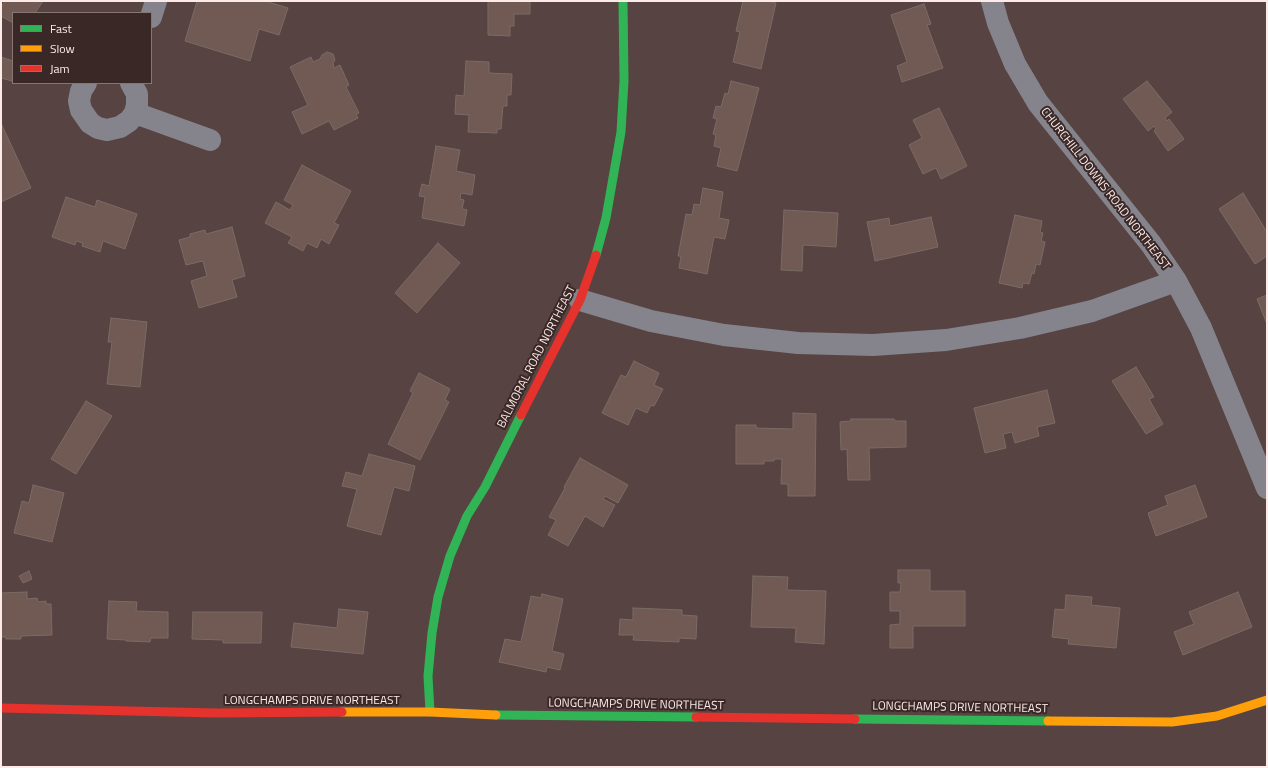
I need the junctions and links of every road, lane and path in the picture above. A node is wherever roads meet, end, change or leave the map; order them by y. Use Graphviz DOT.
graph roads {
  1 [pos="156,1"];
  2 [pos="623,1"];
  3 [pos="992,1"];
  4 [pos="152,14"];
  5 [pos="85,84"];
  6 [pos="132,84"];
  7 [pos="135,113"];
  8 [pos="210,140"];
  9 [pos="1176,281"];
  10 [pos="580,300"];
  11 [pos="1267,488"];
  12 [pos="1267,700"];
  13 [pos="1,708"];
  14 [pos="430,712"];
  1 -- 4 [label="street"];
  2 -- 10 [label="street, BALMORAL ROAD NORTHEAST"];
  3 -- 9 [label="street, CHURCHILL DOWNS ROAD NORTHEAST"];
  5 -- 7 [label="street"];
  6 -- 7 [label="street"];
  7 -- 8 [label="street"];
  9 -- 10 [label="street"];
  9 -- 11 [label="street, CHURCHILL DOWNS ROAD NORTHEAST"];
  10 -- 14 [label="street, BALMORAL ROAD NORTHEAST"];
  12 -- 14 [label="street, LONGCHAMPS DRIVE NORTHEAST"];
  13 -- 14 [label="street, LONGCHAMPS DRIVE NORTHEAST"];
}
